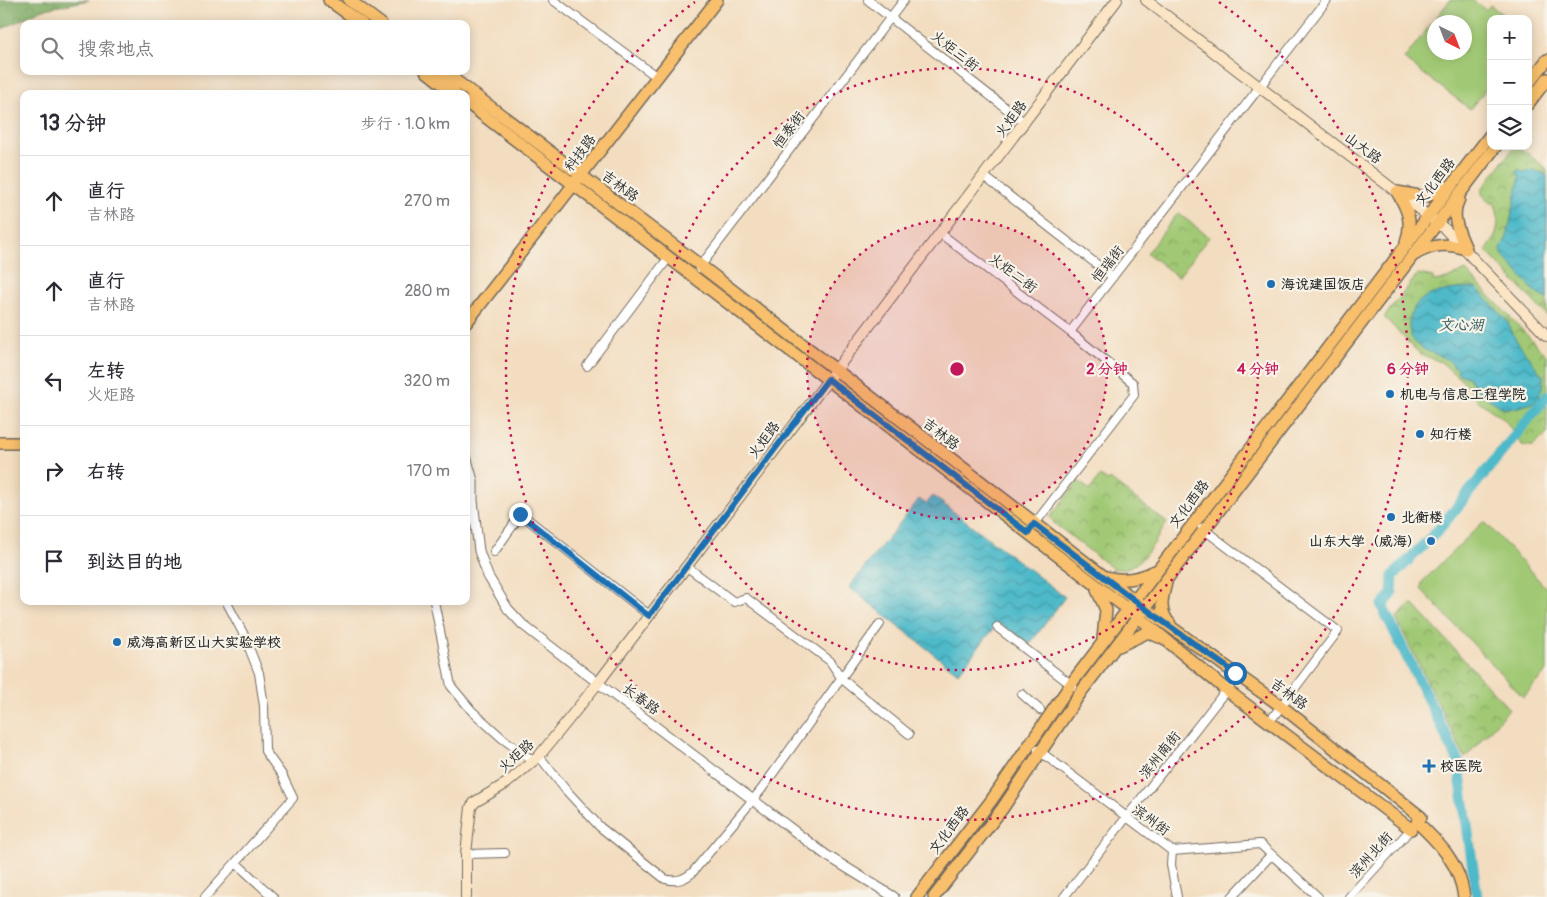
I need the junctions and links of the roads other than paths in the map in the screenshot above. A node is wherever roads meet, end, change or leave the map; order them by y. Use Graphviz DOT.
graph roads {
  1 [pos="329,0"];
  2 [pos="349,0"];
  3 [pos="553,0"];
  4 [pos="717,0"];
  5 [pos="868,0"];
  6 [pos="904,0"];
  7 [pos="1117,0"];
  8 [pos="1146,0"];
  9 [pos="1327,0"];
  10 [pos="891,17"];
  11 [pos="356,20"];
  12 [pos="376,20"];
  13 [pos="1547,60"];
  14 [pos="431,75"];
  15 [pos="449,75"];
  16 [pos="657,77"];
  17 [pos="1532,79"];
  18 [pos="1547,79"];
  19 [pos="1260,88"];
  20 [pos="450,90"];
  21 [pos="467,90"];
  22 [pos="470,92"];
  23 [pos="1532,99"];
  24 [pos="470,105"];
  25 [pos="1025,123"];
  26 [pos="1487,140"];
  27 [pos="1492,150"];
  28 [pos="985,176"];
  29 [pos="1463,179"];
  30 [pos="578,181"];
  31 [pos="1397,192"];
  32 [pos="1433,219"];
  33 [pos="941,234"];
  34 [pos="1466,249"];
  35 [pos="1406,255"];
  36 [pos="669,257"];
  37 [pos="701,266"];
  38 [pos="693,276"];
  39 [pos="1113,277"];
  40 [pos="470,318"];
  41 [pos="1070,332"];
  42 [pos="1547,336"];
  43 [pos="587,366"];
  44 [pos="831,375"];
  45 [pos="0,443"];
  46 [pos="20,443"];
  47 [pos="470,484"];
  48 [pos="1199,525"];
  49 [pos="1031,529"];
  50 [pos="494,552"];
  51 [pos="686,566"];
  52 [pos="1159,569"];
  53 [pos="1168,577"];
  54 [pos="1098,580"];
  55 [pos="228,605"];
  56 [pos="435,605"];
  57 [pos="1131,605"];
  58 [pos="1141,613"];
  59 [pos="649,616"];
  60 [pos="880,624"];
  61 [pos="997,627"];
  62 [pos="1174,628"];
  63 [pos="1164,639"];
  64 [pos="1103,643"];
  65 [pos="1113,649"];
  66 [pos="1238,675"];
  67 [pos="842,679"];
  68 [pos="598,683"];
  69 [pos="1071,684"];
  70 [pos="1227,691"];
  71 [pos="1081,692"];
  72 [pos="1022,694"];
  73 [pos="1281,706"];
  74 [pos="1040,710"];
  75 [pos="1270,722"];
  76 [pos="909,734"];
  77 [pos="1030,744"];
  78 [pos="1040,752"];
  79 [pos="536,759"];
  80 [pos="751,800"];
  81 [pos="1125,817"];
  82 [pos="1416,823"];
  83 [pos="1172,851"];
  84 [pos="466,854"];
  85 [pos="505,854"];
  86 [pos="1271,855"];
  87 [pos="236,863"];
  88 [pos="205,897"];
  89 [pos="273,897"];
  90 [pos="466,897"];
  91 [pos="894,897"];
  92 [pos="917,897"];
  93 [pos="934,897"];
  94 [pos="1064,897"];
  95 [pos="1176,897"];
  96 [pos="1232,897"];
  97 [pos="1318,897"];
  98 [pos="1349,897"];
  99 [pos="1464,897"];
  1 -- 11 [label="main road"];
  2 -- 12 [label="main road"];
  3 -- 16 [label="street"];
  4 -- 16 [label="main road, 科技路"];
  5 -- 10 [label="street, 火炬三街"];
  6 -- 10 [label="street, 恒泰街"];
  7 -- 25 [label="main road, 火炬路"];
  8 -- 19 [label="main road, 山大路"];
  9 -- 19 [label="street, 恒瑞街"];
  10 -- 25 [label="street, 火炬三街"];
  10 -- 37 [label="street, 恒泰街"];
  13 -- 17 [label="main road"];
  14 -- 20 [label="main road"];
  15 -- 21 [label="main road, 吉林路"];
  16 -- 30 [label="main road, 科技路"];
  18 -- 23 [label="main road"];
  19 -- 31 [label="main road, 山大路"];
  19 -- 39 [label="street, 恒瑞街"];
  22 -- 30 [label="main road, 吉林路"];
  24 -- 30 [label="main road, 吉林路"];
  25 -- 28 [label="main road, 火炬路"];
  26 -- 29 [label="main road, 文化西路"];
  27 -- 29 [label="main road, 文化西路"];
  28 -- 33 [label="main road, 火炬路"];
  28 -- 39 [label="street"];
  29 -- 31 [label="main road"];
  29 -- 32 [label="main road, 文化西路"];
  29 -- 34 [label="main road"];
  30 -- 36 [label="main road, 吉林路"];
  30 -- 37 [label="main road, 吉林路"];
  30 -- 40 [label="main road, 科技路"];
  31 -- 32 [label="main road, 山大路"];
  31 -- 35 [label="main road"];
  32 -- 34 [label="main road, 山大路"];
  32 -- 35 [label="main road, 文化西路"];
  33 -- 41 [label="street, 火炬二街"];
  33 -- 44 [label="main road, 火炬路"];
  34 -- 35 [label="main road"];
  34 -- 42 [label="main road, 山大路"];
  35 -- 48 [label="main road, 文化西路"];
  36 -- 38 [label="main road, 吉林路"];
  36 -- 43 [label="street"];
  37 -- 38 [label="street, 恒泰街"];
  37 -- 44 [label="main road, 吉林路"];
  38 -- 44 [label="main road, 吉林路"];
  39 -- 41 [label="street, 恒瑞街"];
  41 -- 49 [label="street"];
  44 -- 49 [label="main road, 吉林路"];
  44 -- 51 [label="main road, 火炬路"];
  45 -- 46 [label="main road"];
  47 -- 68 [label="street, 长春路"];
  48 -- 52 [label="main road, 文化西路"];
  48 -- 53 [label="main road, 文化西路"];
  48 -- 73 [label="street"];
  49 -- 54 [label="main road, 吉林路"];
  50 -- 59 [label="street"];
  51 -- 59 [label="main road, 火炬路"];
  51 -- 67 [label="street"];
  52 -- 54 [label="main road"];
  52 -- 57 [label="main road, 文化西路"];
  53 -- 58 [label="main road, 文化西路"];
  53 -- 62 [label="main road"];
  54 -- 57 [label="main road, 吉林路"];
  54 -- 64 [label="main road"];
  55 -- 87 [label="street"];
  56 -- 79 [label="street"];
  57 -- 58 [label="main road, 吉林路"];
  57 -- 64 [label="main road, 文化西路"];
  58 -- 62 [label="main road, 吉林路"];
  58 -- 63 [label="main road, 吉林路"];
  58 -- 65 [label="main road, 文化西路"];
  59 -- 68 [label="main road, 火炬路"];
  60 -- 67 [label="street"];
  61 -- 69 [label="street"];
  62 -- 66 [label="main road, 吉林路"];
  63 -- 65 [label="main road"];
  63 -- 70 [label="main road, 吉林路"];
  64 -- 69 [label="main road, 文化西路"];
  65 -- 71 [label="main road, 文化西路"];
  66 -- 70 [label="street, 滨州南街"];
  66 -- 73 [label="main road, 吉林路"];
  67 -- 76 [label="street"];
  67 -- 80 [label="street"];
  68 -- 79 [label="main road, 火炬路"];
  68 -- 80 [label="street, 长春路"];
  69 -- 71 [label="street"];
  69 -- 77 [label="main road, 文化西路"];
  70 -- 75 [label="main road, 吉林路"];
  70 -- 81 [label="street, 滨州南街"];
  71 -- 78 [label="main road, 文化西路"];
  72 -- 74 [label="street"];
  73 -- 75 [label="street"];
  73 -- 82 [label="main road, 吉林路"];
  75 -- 82 [label="main road, 吉林路"];
  77 -- 78 [label="street, 滨州街"];
  77 -- 92 [label="main road, 文化西路"];
  78 -- 81 [label="street, 滨州街"];
  78 -- 93 [label="main road, 文化西路"];
  79 -- 80 [label="street"];
  79 -- 84 [label="main road, 火炬路"];
  80 -- 91 [label="street, 长春路"];
  81 -- 83 [label="street, 滨州街"];
  81 -- 94 [label="street, 滨州南街"];
  82 -- 98 [label="street, 滨州北街"];
  82 -- 99 [label="main road, 吉林路"];
  83 -- 86 [label="street, 滨州街"];
  83 -- 95 [label="street"];
  84 -- 85 [label="street"];
  84 -- 90 [label="main road, 火炬路"];
  86 -- 96 [label="street"];
  86 -- 97 [label="street, 滨州街"];
  87 -- 88 [label="street"];
  87 -- 89 [label="street"];
}
